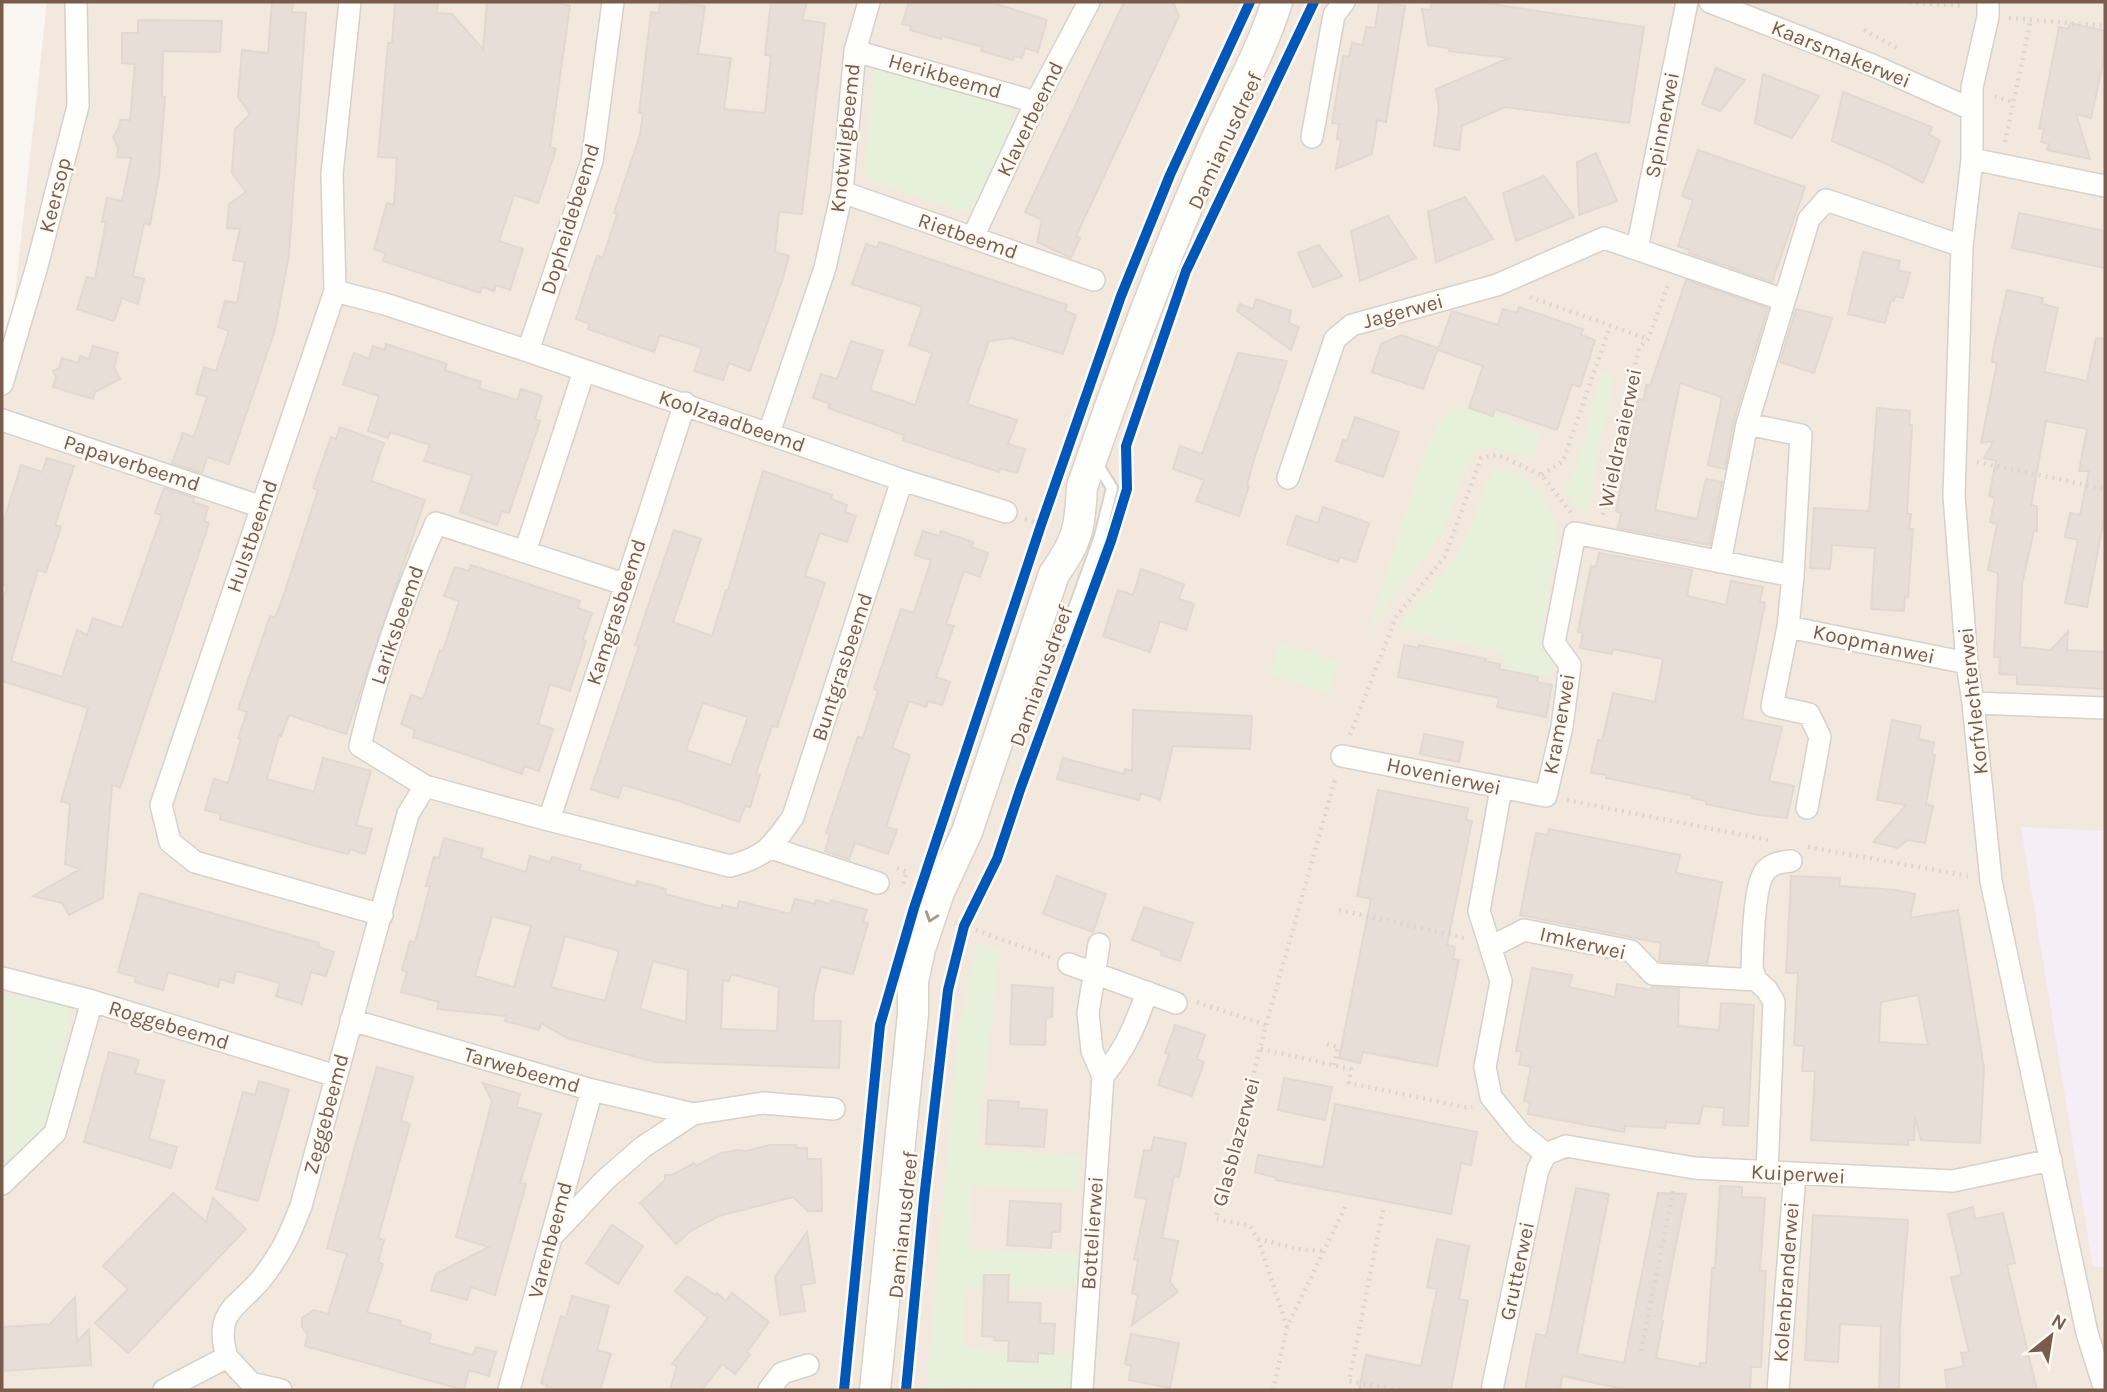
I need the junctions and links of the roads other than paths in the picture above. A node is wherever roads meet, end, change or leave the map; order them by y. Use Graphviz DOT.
graph roads {
  1 [pos="76,2"];
  2 [pos="350,2"];
  3 [pos="613,2"];
  4 [pos="869,2"];
  5 [pos="1089,2"];
  6 [pos="1288,2"];
  7 [pos="1344,2"];
  8 [pos="1687,2"];
  9 [pos="1710,2"];
  10 [pos="1988,9"];
  11 [pos="1273,15"];
  12 [pos="855,51"];
  13 [pos="1036,102"];
  14 [pos="1971,109"];
  15 [pos="1312,137"];
  16 [pos="1972,159"];
  17 [pos="2105,186"];
  18 [pos="842,192"];
  19 [pos="973,237"];
  20 [pos="1962,246"];
  21 [pos="1637,249"];
  22 [pos="1094,280"];
  23 [pos="335,291"];
  24 [pos="1784,300"];
  25 [pos="528,351"];
  26 [pos="584,371"];
  27 [pos="2,384"];
  28 [pos="685,403"];
  29 [pos="2,420"];
  30 [pos="1747,424"];
  31 [pos="769,433"];
  32 [pos="1093,456"];
  33 [pos="1288,478"];
  34 [pos="902,480"];
  35 [pos="1083,487"];
  36 [pos="262,507"];
  37 [pos="1006,512"];
  38 [pos="525,552"];
  39 [pos="1720,562"];
  40 [pos="1054,574"];
  41 [pos="1793,576"];
  42 [pos="624,584"];
  43 [pos="1788,627"];
  44 [pos="1024,662"];
  45 [pos="1967,663"];
  46 [pos="1973,703"];
  47 [pos="2105,708"];
  48 [pos="1342,756"];
  49 [pos="425,786"];
  50 [pos="1501,789"];
  51 [pos="1546,796"];
  52 [pos="1807,808"];
  53 [pos="549,820"];
  54 [pos="771,848"];
  55 [pos="1791,861"];
  56 [pos="878,883"];
  57 [pos="382,915"];
  58 [pos="1099,944"];
  59 [pos="1490,945"];
  60 [pos="1069,964"];
  61 [pos="1095,973"];
  62 [pos="2,978"];
  63 [pos="1756,980"];
  64 [pos="1147,992"];
  65 [pos="92,1001"];
  66 [pos="1176,1003"];
  67 [pos="351,1020"];
  68 [pos="336,1076"];
  69 [pos="1103,1076"];
  70 [pos="592,1090"];
  71 [pos="834,1109"];
  72 [pos="693,1114"];
  73 [pos="1546,1154"];
  74 [pos="2051,1160"];
  75 [pos="1767,1172"];
  76 [pos="1795,1174"];
  77 [pos="2,1184"];
  78 [pos="551,1237"];
  79 [pos="227,1357"];
  80 [pos="808,1365"];
  81 [pos="164,1390"];
  82 [pos="281,1390"];
  83 [pos="509,1390"];
  84 [pos="769,1390"];
  85 [pos="875,1390"];
  86 [pos="1082,1390"];
  87 [pos="1492,1390"];
  88 [pos="1778,1390"];
  89 [pos="2105,1390"];
  1 -- 27 [label="street, Keersop"];
  2 -- 23 [label="street, Hulstbeemd"];
  3 -- 25 [label="street, Dopheidebeemd"];
  4 -- 12 [label="street, Knotwilgbeemd"];
  5 -- 13 [label="street, Klaverbeemd"];
  6 -- 11 [label="street, Damianusdreef"];
  7 -- 15 [label="street"];
  8 -- 21 [label="street, Spinnerwei"];
  9 -- 14 [label="street, Kaarsmakerwei"];
  10 -- 14 [label="street, Korfvlechterwei"];
  11 -- 32 [label="street, Damianusdreef"];
  12 -- 13 [label="street, Herikbeemd"];
  12 -- 18 [label="street, Knotwilgbeemd"];
  13 -- 19 [label="street, Klaverbeemd"];
  14 -- 16 [label="street, Korfvlechterwei"];
  16 -- 17 [label="street"];
  16 -- 20 [label="street, Korfvlechterwei"];
  18 -- 19 [label="street, Rietbeemd"];
  18 -- 31 [label="street, Knotwilgbeemd"];
  19 -- 22 [label="street, Rietbeemd"];
  20 -- 24 [label="street"];
  20 -- 45 [label="street, Korfvlechterwei"];
  21 -- 24 [label="street, Jagerwei"];
  21 -- 33 [label="street, Jagerwei"];
  23 -- 25 [label="street, Koolzaadbeemd"];
  23 -- 36 [label="street, Hulstbeemd"];
  24 -- 30 [label="street"];
  25 -- 26 [label="street, Koolzaadbeemd"];
  26 -- 28 [label="street, Koolzaadbeemd"];
  26 -- 38 [label="street"];
  28 -- 31 [label="street, Koolzaadbeemd"];
  28 -- 42 [label="street, Kamgrasbeemd"];
  29 -- 36 [label="street, Papaverbeemd"];
  30 -- 39 [label="street"];
  30 -- 41 [label="street"];
  31 -- 34 [label="street, Koolzaadbeemd"];
  32 -- 35 [label="street, Damianusdreef"];
  32 -- 44 [label="lane, Damianusdreef"];
  34 -- 37 [label="street, Koolzaadbeemd"];
  34 -- 54 [label="street, Buntgrasbeemd"];
  35 -- 40 [label="street, Damianusdreef"];
  35 -- 40 [label="street, Damianusdreef"];
  36 -- 57 [label="street, Hulstbeemd"];
  38 -- 42 [label="street, Lariksbeemd"];
  38 -- 49 [label="street, Lariksbeemd"];
  39 -- 41 [label="street"];
  39 -- 51 [label="street, Kramerwei"];
  40 -- 44 [label="street, Damianusdreef"];
  41 -- 43 [label="street"];
  42 -- 53 [label="street, Kamgrasbeemd"];
  43 -- 45 [label="street, Koopmanwei"];
  43 -- 52 [label="street, Koopmanwei"];
  44 -- 85 [label="street, Damianusdreef"];
  45 -- 46 [label="street, Korfvlechterwei"];
  46 -- 47 [label="street"];
  46 -- 74 [label="street, Korfvlechterwei"];
  48 -- 50 [label="street, Hovenierwei"];
  49 -- 53 [label="street, Buntgrasbeemd"];
  49 -- 57 [label="street, Zeggebeemd"];
  50 -- 51 [label="street, Hovenierwei"];
  50 -- 59 [label="street"];
  53 -- 54 [label="street, Buntgrasbeemd"];
  54 -- 56 [label="street"];
  55 -- 63 [label="street"];
  57 -- 67 [label="street, Zeggebeemd"];
  58 -- 61 [label="street, Bottelierwei"];
  59 -- 63 [label="street, Imkerwei"];
  59 -- 73 [label="street"];
  60 -- 61 [label="street"];
  61 -- 64 [label="street"];
  61 -- 69 [label="street, Bottelierwei"];
  62 -- 65 [label="street, Roggebeemd"];
  63 -- 75 [label="street"];
  64 -- 66 [label="street"];
  64 -- 69 [label="street"];
  65 -- 68 [label="street, Roggebeemd"];
  65 -- 77 [label="street"];
  67 -- 68 [label="street, Zeggebeemd"];
  67 -- 70 [label="street, Tarwebeemd"];
  68 -- 79 [label="street, Zeggebeemd"];
  69 -- 86 [label="street, Bottelierwei"];
  70 -- 72 [label="street, Tarwebeemd"];
  70 -- 78 [label="street, Varenbeemd"];
  71 -- 72 [label="street, Tarwebeemd"];
  72 -- 78 [label="street, Tarwebeemd"];
  73 -- 75 [label="street, Kuiperwei"];
  73 -- 87 [label="street, Grutterwei"];
  74 -- 76 [label="street, Kuiperwei"];
  74 -- 89 [label="street, Korfvlechterwei"];
  75 -- 76 [label="street, Kuiperwei"];
  76 -- 88 [label="street, Kolenbranderwei"];
  78 -- 83 [label="street, Varenbeemd"];
  79 -- 81 [label="street"];
  79 -- 82 [label="street"];
  80 -- 84 [label="street"];
}
